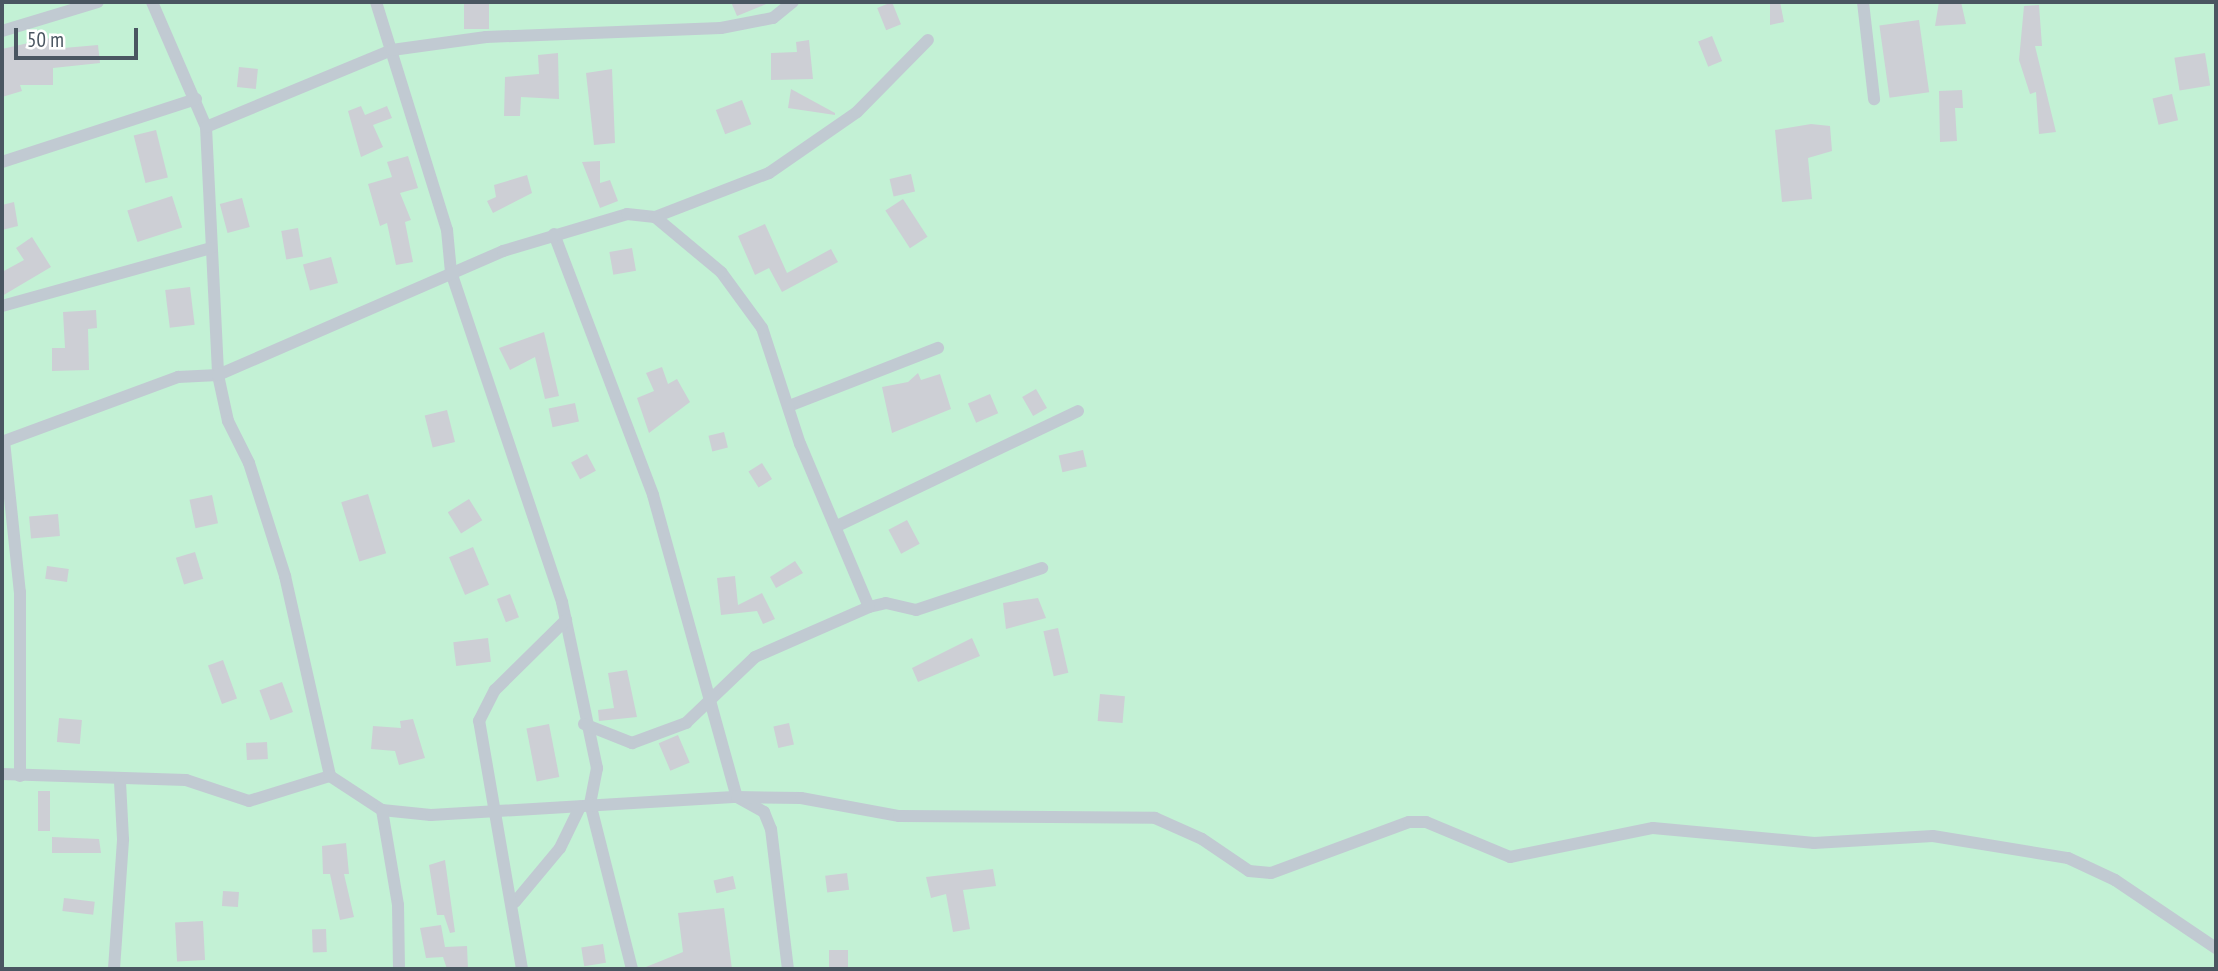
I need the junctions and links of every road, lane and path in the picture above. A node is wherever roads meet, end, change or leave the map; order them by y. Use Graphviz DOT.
graph roads {
  1 [pos="98,2"];
  2 [pos="152,2"];
  3 [pos="376,2"];
  4 [pos="793,2"];
  5 [pos="1863,2"];
  6 [pos="2,31"];
  7 [pos="928,40"];
  8 [pos="392,50"];
  9 [pos="1874,99"];
  10 [pos="196,100"];
  11 [pos="205,127"];
  12 [pos="2,162"];
  13 [pos="655,217"];
  14 [pos="554,234"];
  15 [pos="211,248"];
  16 [pos="451,272"];
  17 [pos="2,306"];
  18 [pos="938,348"];
  19 [pos="218,375"];
  20 [pos="789,405"];
  21 [pos="1078,411"];
  22 [pos="3,441"];
  23 [pos="837,526"];
  24 [pos="1042,568"];
  25 [pos="869,607"];
  26 [pos="566,620"];
  27 [pos="707,704"];
  28 [pos="584,724"];
  29 [pos="3,775"];
  30 [pos="20,775"];
  31 [pos="330,776"];
  32 [pos="120,780"];
  33 [pos="737,797"];
  34 [pos="585,805"];
  35 [pos="382,810"];
  36 [pos="499,815"];
  37 [pos="515,902"];
  38 [pos="2216,948"];
  39 [pos="114,969"];
  40 [pos="399,969"];
  41 [pos="522,969"];
  42 [pos="632,969"];
  43 [pos="788,969"];
  1 -- 6 [label="street"];
  2 -- 10 [label="street"];
  3 -- 8 [label="street"];
  4 -- 8 [label="street"];
  5 -- 9 [label="street"];
  7 -- 13 [label="street"];
  8 -- 11 [label="street"];
  8 -- 16 [label="street"];
  10 -- 11 [label="street"];
  10 -- 12 [label="street"];
  11 -- 15 [label="street"];
  13 -- 14 [label="street"];
  13 -- 20 [label="street"];
  14 -- 16 [label="street"];
  14 -- 27 [label="street"];
  15 -- 17 [label="street"];
  15 -- 19 [label="street"];
  16 -- 19 [label="street"];
  16 -- 26 [label="street"];
  18 -- 20 [label="street"];
  19 -- 22 [label="street"];
  19 -- 31 [label="street"];
  20 -- 23 [label="street"];
  21 -- 23 [label="street"];
  22 -- 30 [label="street"];
  23 -- 25 [label="street"];
  24 -- 25 [label="street"];
  25 -- 27 [label="street"];
  26 -- 28 [label="street"];
  26 -- 36 [label="street"];
  27 -- 28 [label="street"];
  27 -- 33 [label="street"];
  28 -- 34 [label="street"];
  29 -- 30 [label="street"];
  30 -- 32 [label="street"];
  31 -- 32 [label="street"];
  31 -- 35 [label="street"];
  32 -- 39 [label="street"];
  33 -- 34 [label="street"];
  33 -- 38 [label="street"];
  33 -- 43 [label="street"];
  34 -- 36 [label="street"];
  34 -- 37 [label="street"];
  34 -- 42 [label="street"];
  35 -- 36 [label="street"];
  35 -- 40 [label="street"];
  36 -- 37 [label="street"];
  37 -- 41 [label="street"];
}
